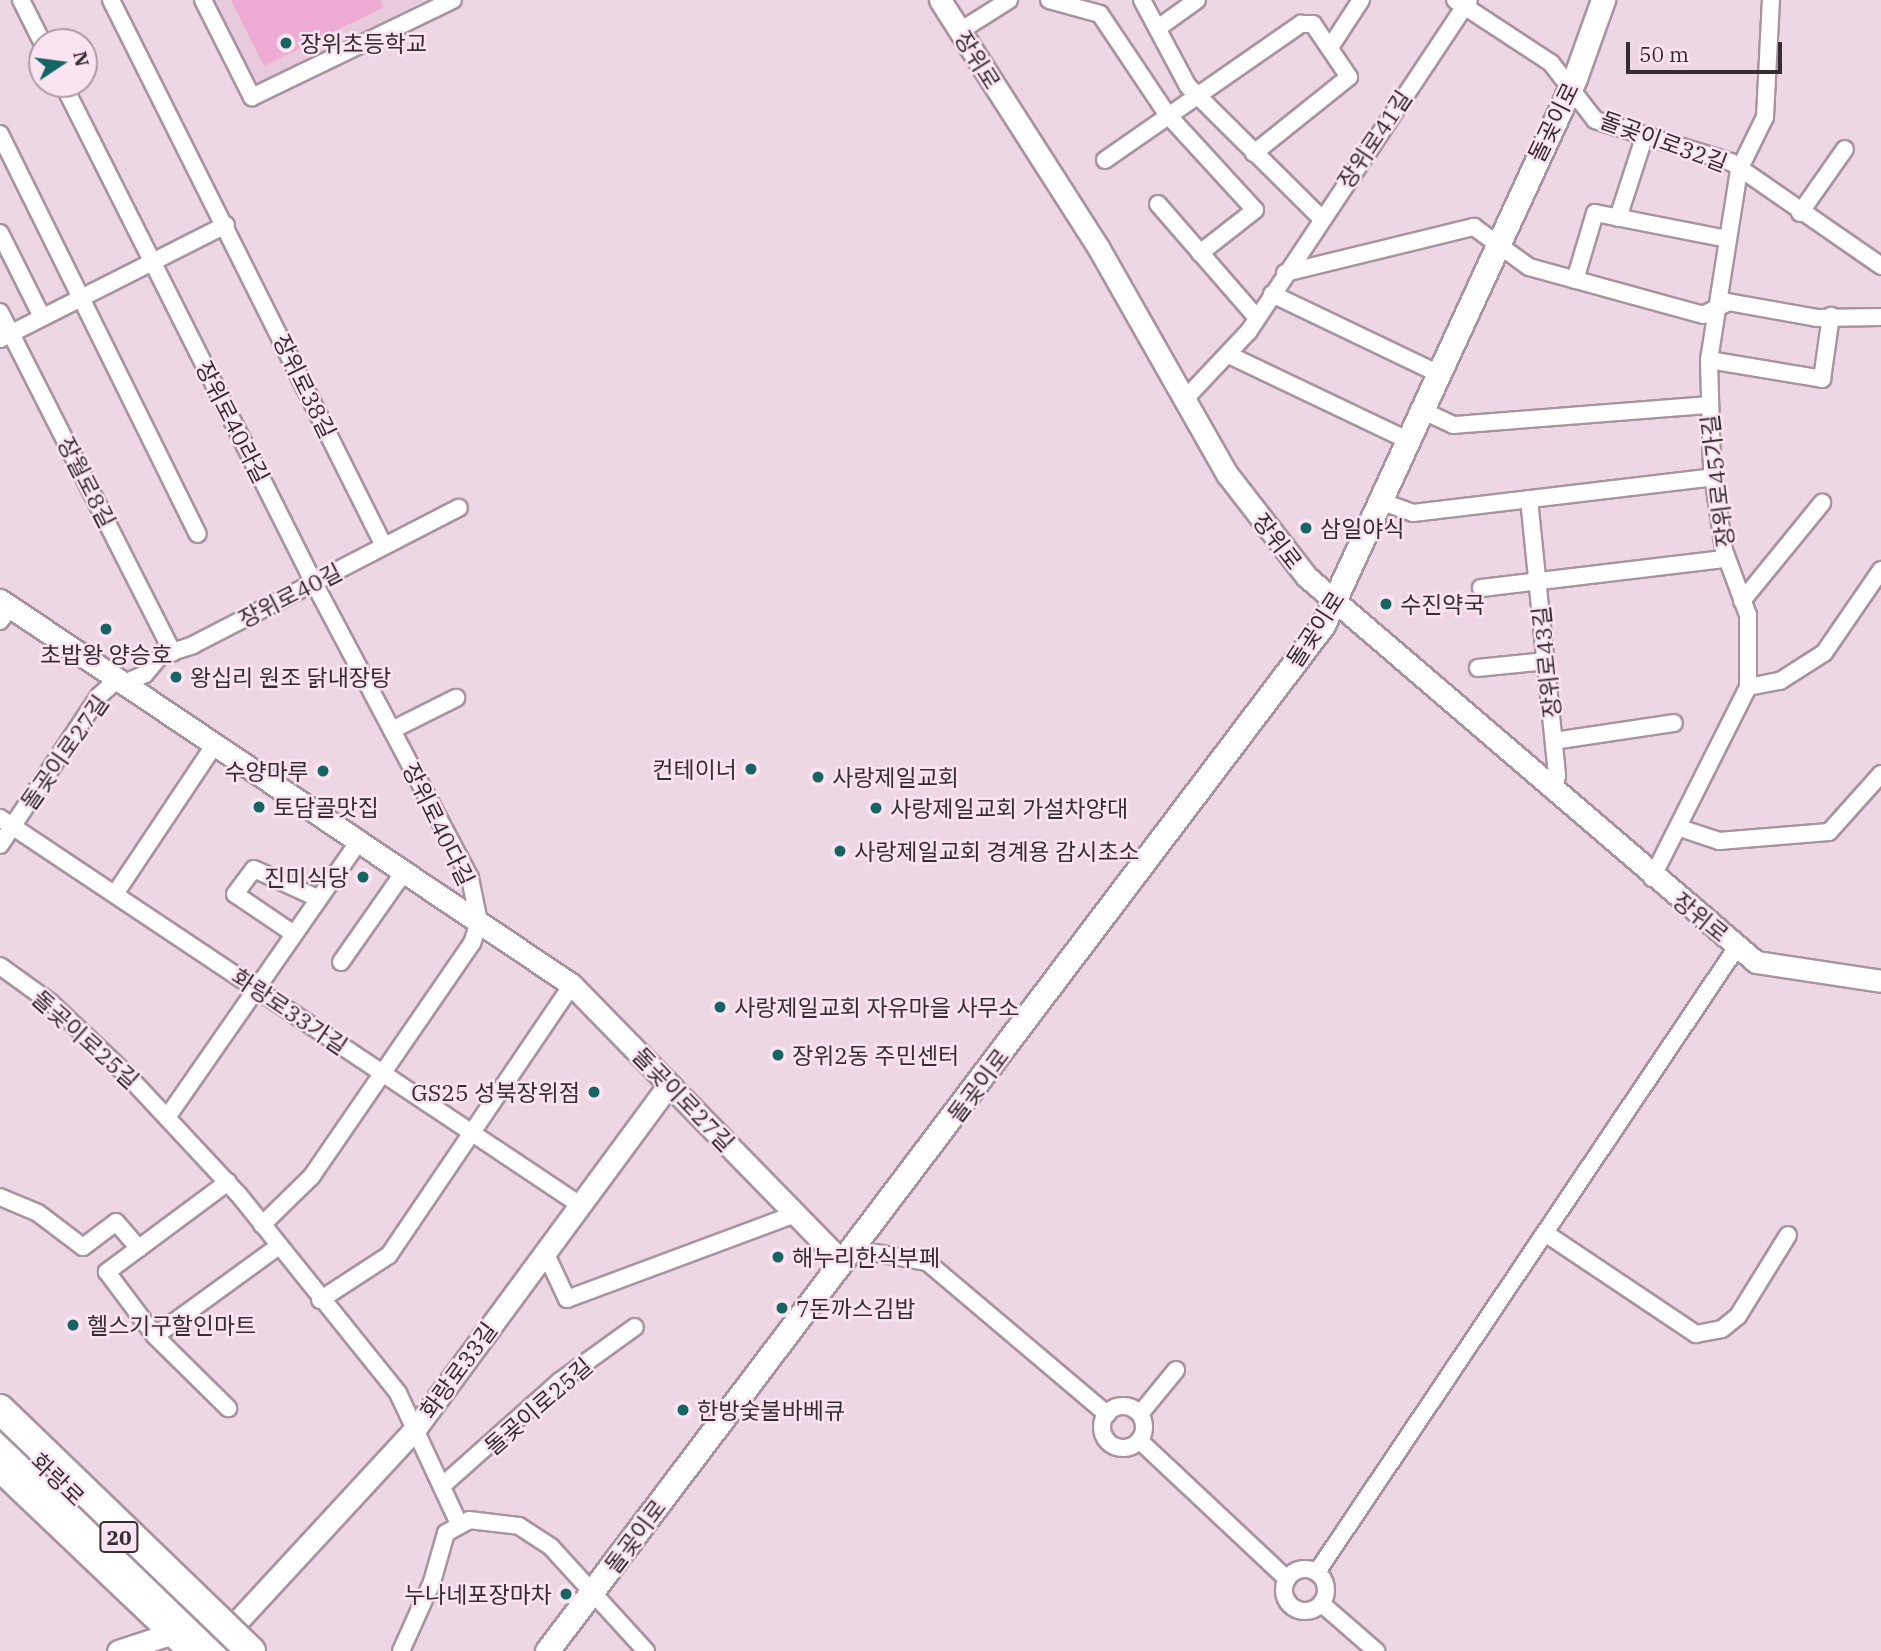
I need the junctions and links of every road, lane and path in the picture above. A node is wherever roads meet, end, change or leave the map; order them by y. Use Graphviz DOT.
graph roads {
  1 [pos="21,0"];
  2 [pos="111,0"];
  3 [pos="203,0"];
  4 [pos="453,0"];
  5 [pos="940,0"];
  6 [pos="1009,0"];
  7 [pos="1049,0"];
  8 [pos="1142,0"];
  9 [pos="1197,0"];
  10 [pos="1361,0"];
  11 [pos="1603,0"];
  12 [pos="1771,0"];
  13 [pos="1463,2"];
  14 [pos="35,28"];
  15 [pos="1158,28"];
  16 [pos="960,31"];
  17 [pos="1331,46"];
  18 [pos="1572,84"];
  19 [pos="1198,96"];
  20 [pos="71,98"];
  21 [pos="1167,114"];
  22 [pos="0,134"];
  23 [pos="1645,135"];
  24 [pos="1845,149"];
  25 [pos="1254,153"];
  26 [pos="1105,160"];
  27 [pos="1740,170"];
  28 [pos="1158,204"];
  29 [pos="1800,213"];
  30 [pos="1321,218"];
  31 [pos="1618,218"];
  32 [pos="226,225"];
  33 [pos="0,233"];
  34 [pos="1727,239"];
  35 [pos="1496,242"];
  36 [pos="1200,253"];
  37 [pos="153,262"];
  38 [pos="1881,266"];
  39 [pos="1285,273"];
  40 [pos="1575,280"];
  41 [pos="1272,294"];
  42 [pos="81,298"];
  43 [pos="1715,309"];
  44 [pos="0,312"];
  45 [pos="1831,316"];
  46 [pos="43,317"];
  47 [pos="1881,317"];
  48 [pos="1257,318"];
  49 [pos="5,336"];
  50 [pos="1229,355"];
  51 [pos="1709,360"];
  52 [pos="1437,373"];
  53 [pos="1185,399"];
  54 [pos="1708,405"];
  55 [pos="1419,409"];
  56 [pos="1407,440"];
  57 [pos="1713,477"];
  58 [pos="1529,499"];
  59 [pos="1383,502"];
  60 [pos="1822,503"];
  61 [pos="459,508"];
  62 [pos="198,534"];
  63 [pos="384,546"];
  64 [pos="1726,559"];
  65 [pos="1881,570"];
  66 [pos="1538,582"];
  67 [pos="314,583"];
  68 [pos="1481,588"];
  69 [pos="1742,601"];
  70 [pos="1336,602"];
  71 [pos="3,609"];
  72 [pos="173,653"];
  73 [pos="1546,661"];
  74 [pos="1478,668"];
  75 [pos="121,681"];
  76 [pos="1748,687"];
  77 [pos="456,698"];
  78 [pos="1674,723"];
  79 [pos="392,730"];
  80 [pos="1554,741"];
  81 [pos="215,744"];
  82 [pos="1881,774"];
  83 [pos="1553,792"];
  84 [pos="6,822"];
  85 [pos="1680,828"];
  86 [pos="359,841"];
  87 [pos="0,845"];
  88 [pos="404,872"];
  89 [pos="1652,878"];
  90 [pos="115,894"];
  91 [pos="317,898"];
  92 [pos="479,922"];
  93 [pos="294,934"];
  94 [pos="1737,947"];
  95 [pos="341,962"];
  96 [pos="0,966"];
  97 [pos="1881,981"];
  98 [pos="572,985"];
  99 [pos="258,990"];
  100 [pos="384,1073"];
  101 [pos="669,1084"];
  102 [pos="167,1116"];
  103 [pos="473,1133"];
  104 [pos="228,1182"];
  105 [pos="0,1197"];
  106 [pos="580,1205"];
  107 [pos="795,1214"];
  108 [pos="262,1225"];
  109 [pos="1545,1233"];
  110 [pos="1788,1236"];
  111 [pos="279,1246"];
  112 [pos="139,1248"];
  113 [pos="545,1252"];
  114 [pos="877,1253"];
  115 [pos="842,1262"];
  116 [pos="320,1300"];
  117 [pos="635,1328"];
  118 [pos="155,1336"];
  119 [pos="1177,1370"];
  120 [pos="228,1408"];
  121 [pos="0,1409"];
  122 [pos="1107,1413"];
  123 [pos="1140,1414"];
  124 [pos="0,1424"];
  125 [pos="415,1429"];
  126 [pos="1140,1441"];
  127 [pos="0,1444"];
  128 [pos="0,1468"];
  129 [pos="442,1486"];
  130 [pos="459,1524"];
  131 [pos="1317,1572"];
  132 [pos="1287,1579"];
  133 [pos="590,1595"];
  134 [pos="1322,1604"];
  135 [pos="173,1633"];
  136 [pos="226,1646"];
  137 [pos="118,1651"];
  138 [pos="192,1651"];
  139 [pos="251,1651"];
  140 [pos="401,1651"];
  141 [pos="547,1651"];
  142 [pos="646,1651"];
  143 [pos="1377,1651"];
  1 -- 14 [label="street"];
  2 -- 32 [label="street, 장위로38길"];
  3 -- 4 [label="street"];
  5 -- 16 [label="street, 장위로"];
  6 -- 16 [label="street"];
  7 -- 21 [label="street"];
  8 -- 15 [label="street"];
  9 -- 15 [label="street"];
  10 -- 17 [label="street"];
  11 -- 18 [label="main road, 돌곶이로"];
  12 -- 27 [label="street, 장위로45가길"];
  13 -- 18 [label="street"];
  13 -- 30 [label="street, 장위로41길"];
  15 -- 19 [label="street"];
  16 -- 53 [label="street, 장위로"];
  17 -- 19 [label="street"];
  17 -- 25 [label="street"];
  18 -- 23 [label="street, 돌곶이로32길"];
  18 -- 35 [label="main road, 돌곶이로"];
  19 -- 21 [label="street"];
  19 -- 25 [label="street"];
  20 -- 37 [label="street"];
  21 -- 26 [label="street"];
  21 -- 36 [label="street"];
  22 -- 42 [label="street"];
  23 -- 27 [label="street, 돌곶이로32길"];
  23 -- 31 [label="street"];
  24 -- 29 [label="street"];
  25 -- 30 [label="street"];
  27 -- 29 [label="street, 돌곶이로32길"];
  27 -- 34 [label="street, 장위로45가길"];
  28 -- 36 [label="street"];
  29 -- 38 [label="street, 돌곶이로32길"];
  30 -- 39 [label="street, 장위로41길"];
  31 -- 34 [label="street"];
  31 -- 40 [label="street"];
  32 -- 37 [label="street"];
  32 -- 63 [label="street, 장위로38길"];
  33 -- 46 [label="street"];
  34 -- 43 [label="street, 장위로45가길"];
  35 -- 39 [label="street"];
  35 -- 40 [label="street"];
  35 -- 52 [label="main road, 돌곶이로"];
  36 -- 48 [label="street"];
  37 -- 42 [label="street"];
  37 -- 67 [label="street, 장위로40라길"];
  39 -- 41 [label="street, 장위로41길"];
  40 -- 43 [label="street"];
  41 -- 48 [label="street, 장위로41길"];
  41 -- 52 [label="street"];
  42 -- 46 [label="street"];
  42 -- 62 [label="street"];
  43 -- 45 [label="street"];
  43 -- 51 [label="street, 장위로45가길"];
  44 -- 49 [label="street, 장월로8길"];
  45 -- 47 [label="street"];
  45 -- 51 [label="street"];
  46 -- 49 [label="street"];
  48 -- 50 [label="street, 장위로41길"];
  49 -- 72 [label="street, 장월로8길"];
  50 -- 53 [label="street, 장위로41길"];
  50 -- 56 [label="street"];
  51 -- 54 [label="street, 장위로45가길"];
  52 -- 55 [label="main road, 돌곶이로"];
  53 -- 70 [label="street, 장위로"];
  54 -- 55 [label="street"];
  54 -- 57 [label="street, 장위로45가길"];
  55 -- 56 [label="main road, 돌곶이로"];
  56 -- 59 [label="main road, 돌곶이로"];
  57 -- 58 [label="street"];
  57 -- 64 [label="street, 장위로45가길"];
  58 -- 59 [label="street"];
  58 -- 66 [label="street, 장위로43길"];
  59 -- 70 [label="main road, 돌곶이로"];
  60 -- 69 [label="street"];
  61 -- 63 [label="street, 장위로40길"];
  63 -- 67 [label="street, 장위로40길"];
  64 -- 66 [label="street, 장위로45가길"];
  64 -- 69 [label="street, 장위로45가길"];
  65 -- 76 [label="street"];
  66 -- 68 [label="street, 장위로43길"];
  66 -- 73 [label="street, 장위로43길"];
  67 -- 72 [label="street, 장위로40길"];
  67 -- 79 [label="street, 장위로40다길"];
  69 -- 76 [label="street, 장위로45가길"];
  70 -- 83 [label="street, 장위로"];
  70 -- 115 [label="main road, 돌곶이로"];
  71 -- 75 [label="street, 돌곶이로27길"];
  72 -- 75 [label="street, 장위로40길"];
  73 -- 74 [label="street"];
  73 -- 80 [label="street, 장위로43길"];
  75 -- 81 [label="street, 돌곶이로27길"];
  75 -- 84 [label="street, 돌곶이로27길"];
  76 -- 85 [label="street"];
  77 -- 79 [label="street"];
  78 -- 80 [label="street, 장위로43길"];
  79 -- 92 [label="street, 장위로40다길"];
  80 -- 83 [label="street, 장위로43길"];
  81 -- 86 [label="street, 돌곶이로27길"];
  81 -- 90 [label="street"];
  82 -- 85 [label="street"];
  83 -- 89 [label="street, 장위로"];
  84 -- 87 [label="street"];
  84 -- 90 [label="street, 화랑로33가길"];
  85 -- 89 [label="street"];
  86 -- 88 [label="street, 돌곶이로27길"];
  86 -- 91 [label="street"];
  88 -- 92 [label="street, 돌곶이로27길"];
  88 -- 95 [label="street"];
  89 -- 94 [label="street, 장위로"];
  90 -- 99 [label="street, 화랑로33가길"];
  91 -- 93 [label="street"];
  91 -- 93 [label="street"];
  92 -- 98 [label="street, 돌곶이로27길"];
  92 -- 100 [label="street"];
  93 -- 99 [label="street"];
  94 -- 97 [label="street, 장위로"];
  94 -- 109 [label="street"];
  96 -- 102 [label="street, 돌곶이로25길"];
  98 -- 101 [label="street, 돌곶이로27길"];
  98 -- 103 [label="street"];
  99 -- 100 [label="street, 화랑로33가길"];
  99 -- 102 [label="street"];
  100 -- 103 [label="street, 화랑로33가길"];
  100 -- 108 [label="street"];
  101 -- 106 [label="street, 화랑로33길"];
  101 -- 107 [label="street, 돌곶이로27길"];
  102 -- 104 [label="street, 돌곶이로25길"];
  103 -- 106 [label="street, 화랑로33가길"];
  103 -- 116 [label="street"];
  104 -- 108 [label="street, 돌곶이로25길"];
  104 -- 112 [label="street"];
  105 -- 112 [label="street"];
  106 -- 113 [label="street, 화랑로33길"];
  107 -- 113 [label="street"];
  107 -- 115 [label="street, 돌곶이로27길"];
  108 -- 111 [label="street, 돌곶이로25길"];
  109 -- 110 [label="street"];
  109 -- 131 [label="street"];
  111 -- 116 [label="street, 돌곶이로25길"];
  111 -- 118 [label="street"];
  112 -- 118 [label="street"];
  113 -- 125 [label="street, 화랑로33길"];
  114 -- 122 [label="street"];
  115 -- 133 [label="main road, 돌곶이로"];
  116 -- 125 [label="street, 돌곶이로25길"];
  117 -- 129 [label="street, 돌곶이로25길"];
  118 -- 120 [label="street"];
  119 -- 123 [label="street"];
  121 -- 139 [label="highway, bridge"];
  122 -- 123 [label="street"];
  122 -- 126 [label="street"];
  123 -- 126 [label="street"];
  124 -- 136 [label="main road, 화랑로 / 20"];
  125 -- 129 [label="street, 돌곶이로25길"];
  125 -- 136 [label="street, 화랑로33길"];
  126 -- 132 [label="street"];
  127 -- 136 [label="highway"];
  128 -- 135 [label="main road, 화랑로 / 20"];
  129 -- 130 [label="street, 돌곶이로25길"];
  130 -- 133 [label="street"];
  130 -- 140 [label="street"];
  131 -- 132 [label="street"];
  131 -- 134 [label="street"];
  132 -- 134 [label="street"];
  133 -- 141 [label="main road, 돌곶이로"];
  133 -- 142 [label="street"];
  134 -- 143 [label="street"];
  135 -- 137 [label="street"];
  135 -- 138 [label="main road, 화랑로 / 20"];
}
